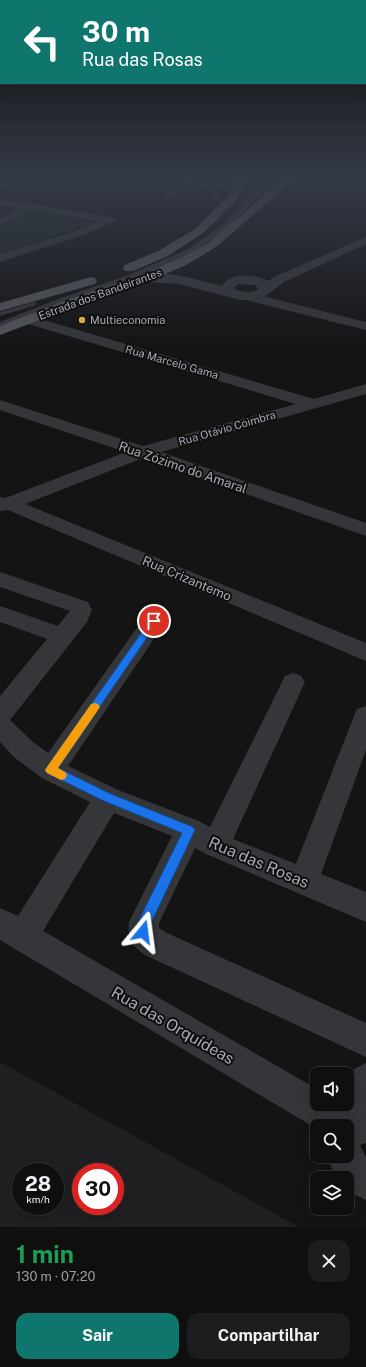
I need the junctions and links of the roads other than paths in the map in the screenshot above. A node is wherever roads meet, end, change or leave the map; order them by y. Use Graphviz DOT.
graph roads {
  1 [pos="75,234"];
  2 [pos="195,234"];
  3 [pos="205,234"];
  4 [pos="212,234"];
  5 [pos="225,234"];
  6 [pos="366,240"];
  7 [pos="0,258"];
  8 [pos="182,262"];
  9 [pos="145,278"];
  10 [pos="280,279"];
  11 [pos="252,280"];
  12 [pos="237,290"];
  13 [pos="265,290"];
  14 [pos="280,304"];
  15 [pos="1,307"];
  16 [pos="30,320"];
  17 [pos="0,324"];
  18 [pos="366,326"];
  19 [pos="0,331"];
  20 [pos="366,389"];
  21 [pos="314,404"];
  22 [pos="0,405"];
  23 [pos="143,452"];
  24 [pos="3,505"];
  25 [pos="364,527"];
  26 [pos="0,579"];
  27 [pos="0,614"];
  28 [pos="154,621"];
  29 [pos="63,636"];
  30 [pos="366,652"];
  31 [pos="293,682"];
  32 [pos="0,714"];
  33 [pos="366,716"];
  34 [pos="0,726"];
  35 [pos="51,770"];
  36 [pos="108,798"];
  37 [pos="189,830"];
  38 [pos="216,845"];
  39 [pos="304,880"];
  40 [pos="366,907"];
  41 [pos="11,930"];
  42 [pos="366,1040"];
  43 [pos="366,1081"];
  44 [pos="317,1119"];
  45 [pos="354,1119"];
  46 [pos="349,1163"];
  47 [pos="366,1181"];
  1 -- 7 [label="street"];
  2 -- 15 [label="main road, Estrada dos Bandeirantes"];
  3 -- 15 [label="lane"];
  4 -- 17 [label="lane"];
  5 -- 8 [label="main road, Estrada dos Bandeirantes"];
  6 -- 10 [label="street"];
  8 -- 9 [label="main road, Estrada dos Bandeirantes"];
  8 -- 12 [label="street"];
  9 -- 12 [label="street"];
  9 -- 16 [label="main road, Estrada dos Bandeirantes"];
  10 -- 11 [label="street"];
  10 -- 13 [label="street"];
  11 -- 12 [label="street"];
  11 -- 13 [label="street"];
  12 -- 13 [label="street"];
  12 -- 14 [label="street"];
  13 -- 14 [label="street"];
  14 -- 18 [label="street"];
  16 -- 19 [label="main road, Estrada dos Bandeirantes"];
  16 -- 21 [label="street, Rua Marcelo Gama"];
  20 -- 21 [label="street, Rua Otávio Coimbra"];
  21 -- 23 [label="street, Rua Otávio Coimbra"];
  22 -- 23 [label="street, Rua Zózimo do Amaral"];
  23 -- 24 [label="street, Rua Otávio Coimbra"];
  23 -- 25 [label="street, Rua Zózimo do Amaral"];
  24 -- 30 [label="street, Rua Crizantemo"];
  26 -- 29 [label="street"];
  27 -- 29 [label="street"];
  28 -- 35 [label="street"];
  29 -- 32 [label="street"];
  31 -- 38 [label="street"];
  33 -- 39 [label="street"];
  34 -- 35 [label="street, Rua das Rosas"];
  35 -- 36 [label="street, Rua das Rosas"];
  36 -- 37 [label="street, Rua das Rosas"];
  36 -- 41 [label="street"];
  37 -- 38 [label="street, Rua das Rosas"];
  37 -- 42 [label="street"];
  38 -- 39 [label="street, Rua das Rosas"];
  39 -- 40 [label="street, Rua das Rosas"];
  41 -- 44 [label="street, Rua das Orquídeas"];
  43 -- 45 [label="street"];
  46 -- 47 [label="street"];
}
